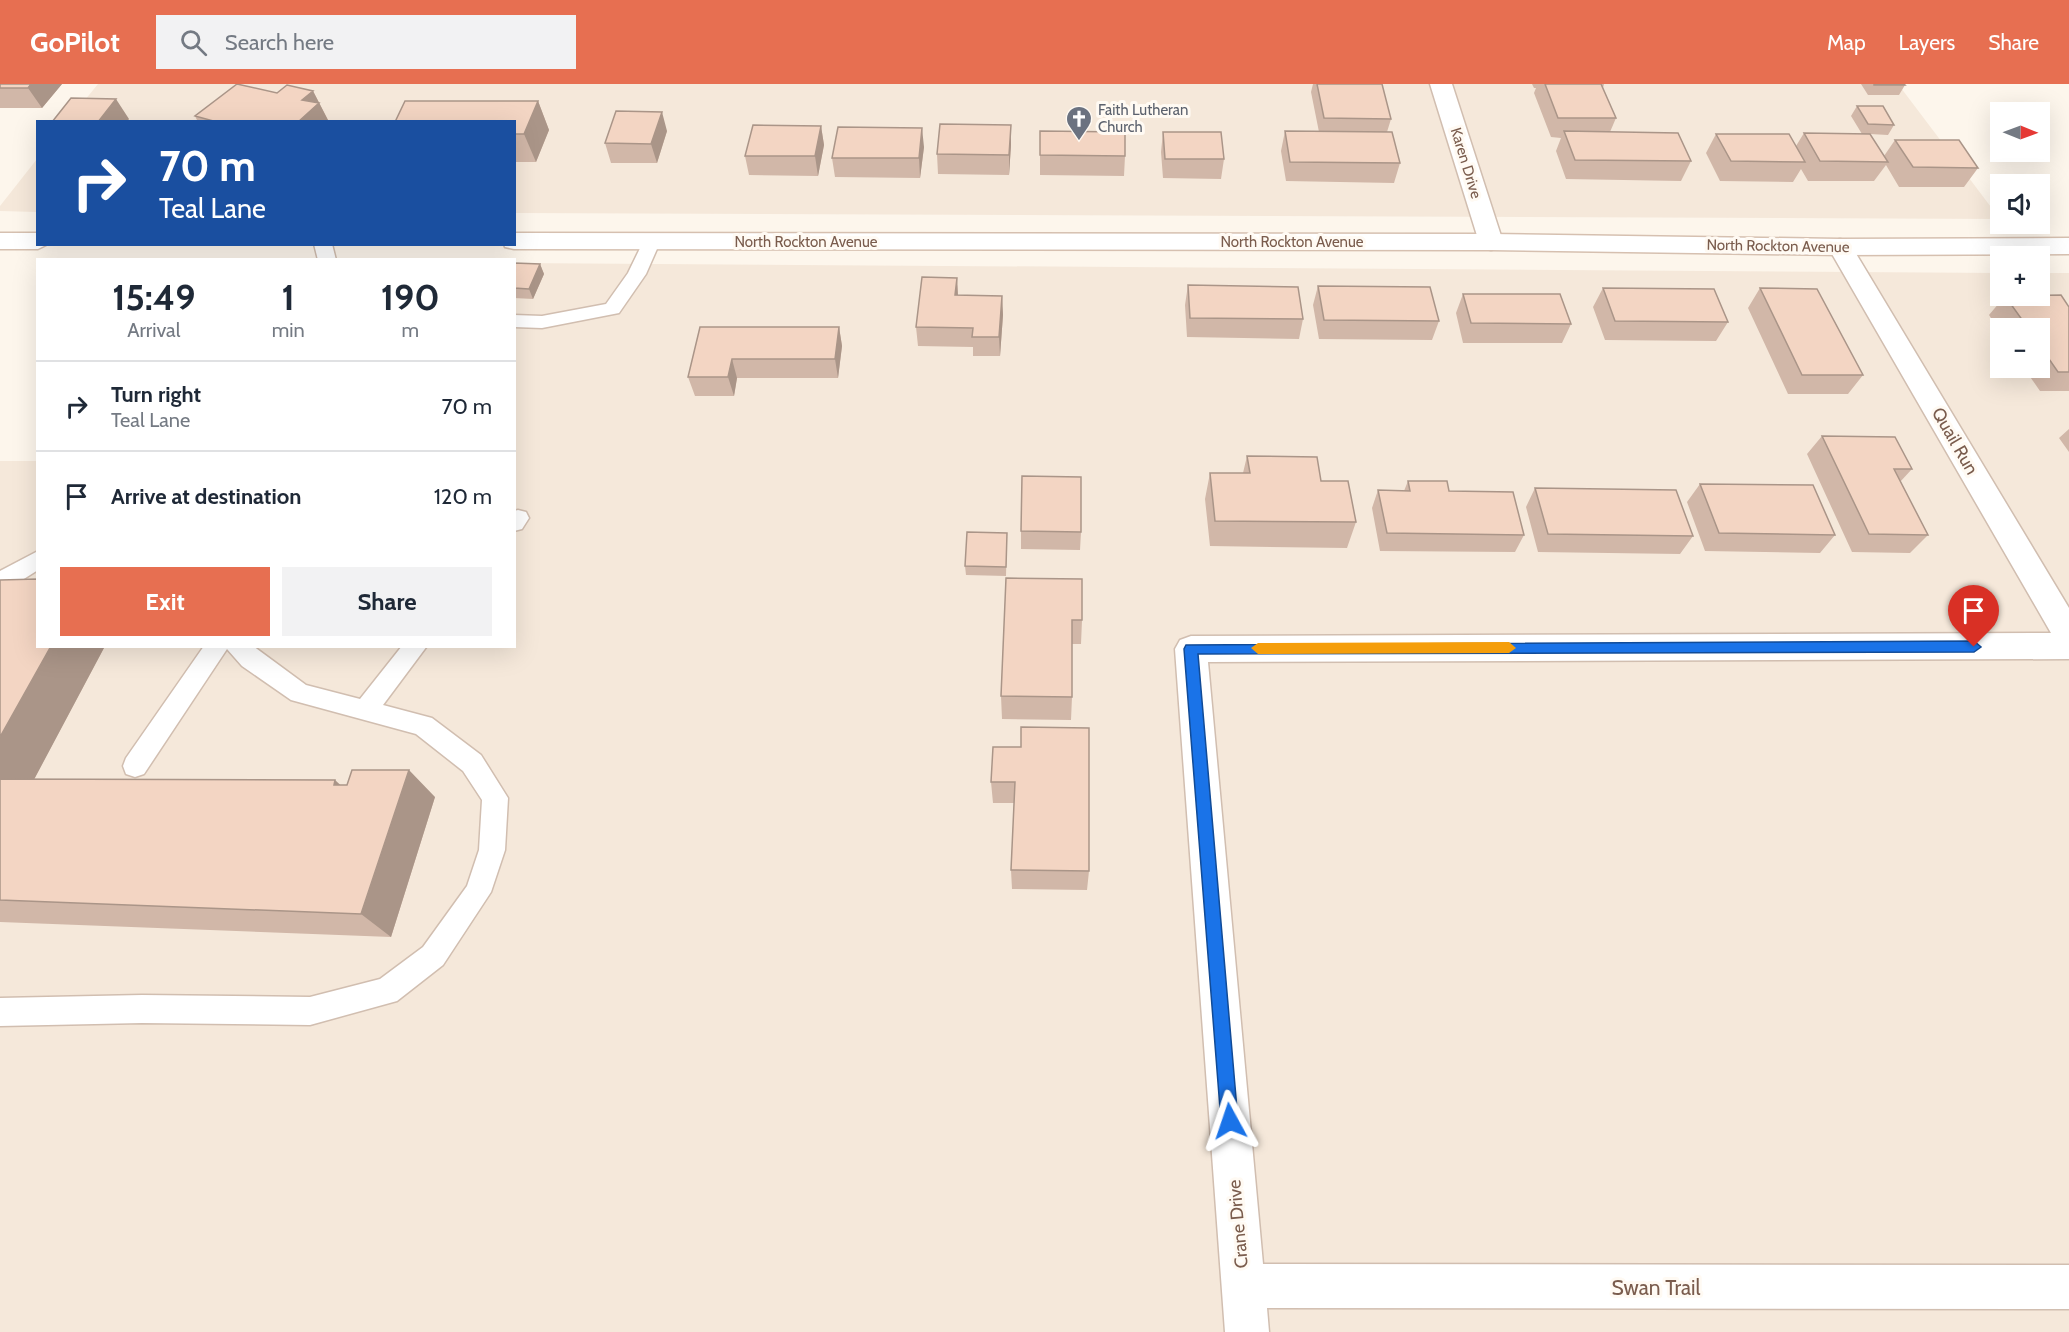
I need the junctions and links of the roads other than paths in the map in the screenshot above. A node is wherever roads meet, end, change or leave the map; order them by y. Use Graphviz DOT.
graph roads {
  1 [pos="1441,84"];
  2 [pos="0,241"];
  3 [pos="36,241"];
  4 [pos="516,241"];
  5 [pos="651,242"];
  6 [pos="1491,242"];
  7 [pos="2069,246"];
  8 [pos="1840,247"];
  9 [pos="516,321"];
  10 [pos="36,560"];
  11 [pos="0,583"];
  12 [pos="2069,636"];
  13 [pos="2069,646"];
  14 [pos="216,648"];
  15 [pos="240,648"];
  16 [pos="414,648"];
  17 [pos="365,710"];
  18 [pos="135,766"];
  19 [pos="0,1012"];
  20 [pos="1243,1286"];
  21 [pos="2069,1287"];
  22 [pos="1247,1332"];
  1 -- 6 [label="street, Karen Drive"];
  2 -- 3 [label="street"];
  4 -- 5 [label="street, North Rockton Avenue"];
  5 -- 6 [label="street, North Rockton Avenue"];
  5 -- 9 [label="lane"];
  6 -- 8 [label="street, North Rockton Avenue"];
  7 -- 8 [label="street, North Rockton Avenue"];
  8 -- 12 [label="street, Quail Run"];
  10 -- 11 [label="lane"];
  13 -- 20 [label="street, Crane Drive"];
  14 -- 18 [label="lane"];
  15 -- 17 [label="lane"];
  16 -- 17 [label="lane"];
  17 -- 19 [label="lane"];
  20 -- 21 [label="street, Swan Trail"];
  20 -- 22 [label="street, Crane Drive"];
}
